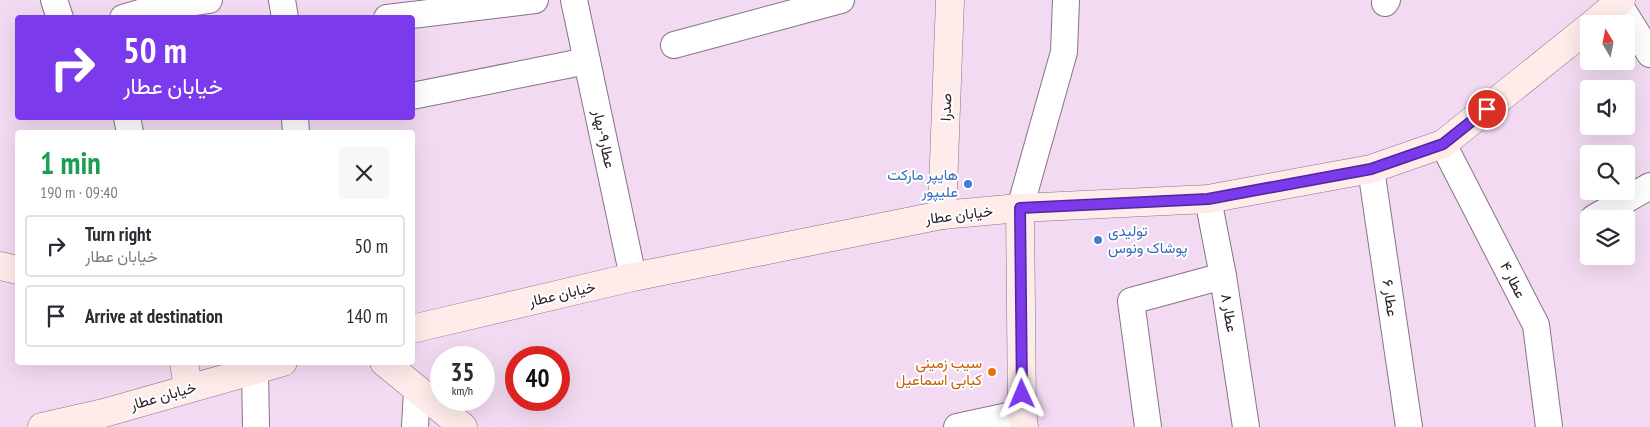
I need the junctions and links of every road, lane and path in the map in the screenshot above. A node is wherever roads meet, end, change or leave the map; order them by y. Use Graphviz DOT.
graph roads {
  1 [pos="54,0"];
  2 [pos="209,0"];
  3 [pos="282,0"];
  4 [pos="535,0"];
  5 [pos="574,0"];
  6 [pos="841,0"];
  7 [pos="950,0"];
  8 [pos="1066,0"];
  9 [pos="1618,1"];
  10 [pos="155,4"];
  11 [pos="59,15"];
  12 [pos="130,15"];
  13 [pos="284,15"];
  14 [pos="412,15"];
  15 [pos="1603,15"];
  16 [pos="1580,34"];
  17 [pos="674,45"];
  18 [pos="1650,54"];
  19 [pos="587,61"];
  20 [pos="415,95"];
  21 [pos="1443,144"];
  22 [pos="1371,169"];
  23 [pos="1650,186"];
  24 [pos="1208,199"];
  25 [pos="1020,208"];
  26 [pos="1608,210"];
  27 [pos="942,215"];
  28 [pos="0,266"];
  29 [pos="15,269"];
  30 [pos="1223,276"];
  31 [pos="633,277"];
  32 [pos="415,329"];
  33 [pos="272,365"];
  34 [pos="388,365"];
  35 [pos="255,370"];
  36 [pos="186,375"];
  37 [pos="417,390"];
  38 [pos="104,420"];
  39 [pos="1023,420"];
  40 [pos="42,427"];
  41 [pos="256,427"];
  42 [pos="415,427"];
  43 [pos="463,427"];
  44 [pos="958,427"];
  45 [pos="1148,427"];
  46 [pos="1246,427"];
  47 [pos="1409,427"];
  48 [pos="1549,427"];
  1 -- 11 [label="street"];
  2 -- 10 [label="street"];
  3 -- 13 [label="street"];
  4 -- 14 [label="street"];
  5 -- 19 [label="street, عطار۹-بهار"];
  6 -- 17 [label="street"];
  7 -- 27 [label="main road, صدرا"];
  8 -- 25 [label="street"];
  9 -- 15 [label="main road"];
  9 -- 18 [label="street"];
  10 -- 12 [label="street"];
  16 -- 21 [label="main road, خیابان عطار"];
  19 -- 20 [label="street"];
  19 -- 31 [label="street, عطار۹-بهار"];
  21 -- 22 [label="main road, خیابان عطار"];
  21 -- 48 [label="street, عطار ۴"];
  22 -- 24 [label="main road, خیابان عطار"];
  22 -- 47 [label="street, عطار ۶"];
  23 -- 26 [label="street"];
  24 -- 25 [label="main road, خیابان عطار"];
  24 -- 30 [label="street, عطار ۸"];
  25 -- 27 [label="main road, خیابان عطار"];
  25 -- 39 [label="main road"];
  27 -- 31 [label="main road, خیابان عطار"];
  28 -- 29 [label="main road"];
  30 -- 45 [label="street"];
  30 -- 46 [label="street, عطار ۸"];
  31 -- 32 [label="main road, خیابان عطار"];
  33 -- 35 [label="main road, خیابان عطار"];
  34 -- 37 [label="main road"];
  35 -- 36 [label="main road, خیابان عطار"];
  35 -- 41 [label="street"];
  36 -- 38 [label="main road, خیابان عطار"];
  37 -- 42 [label="street"];
  37 -- 43 [label="main road"];
  38 -- 40 [label="main road, خیابان عطار"];
  39 -- 44 [label="street"];
}
